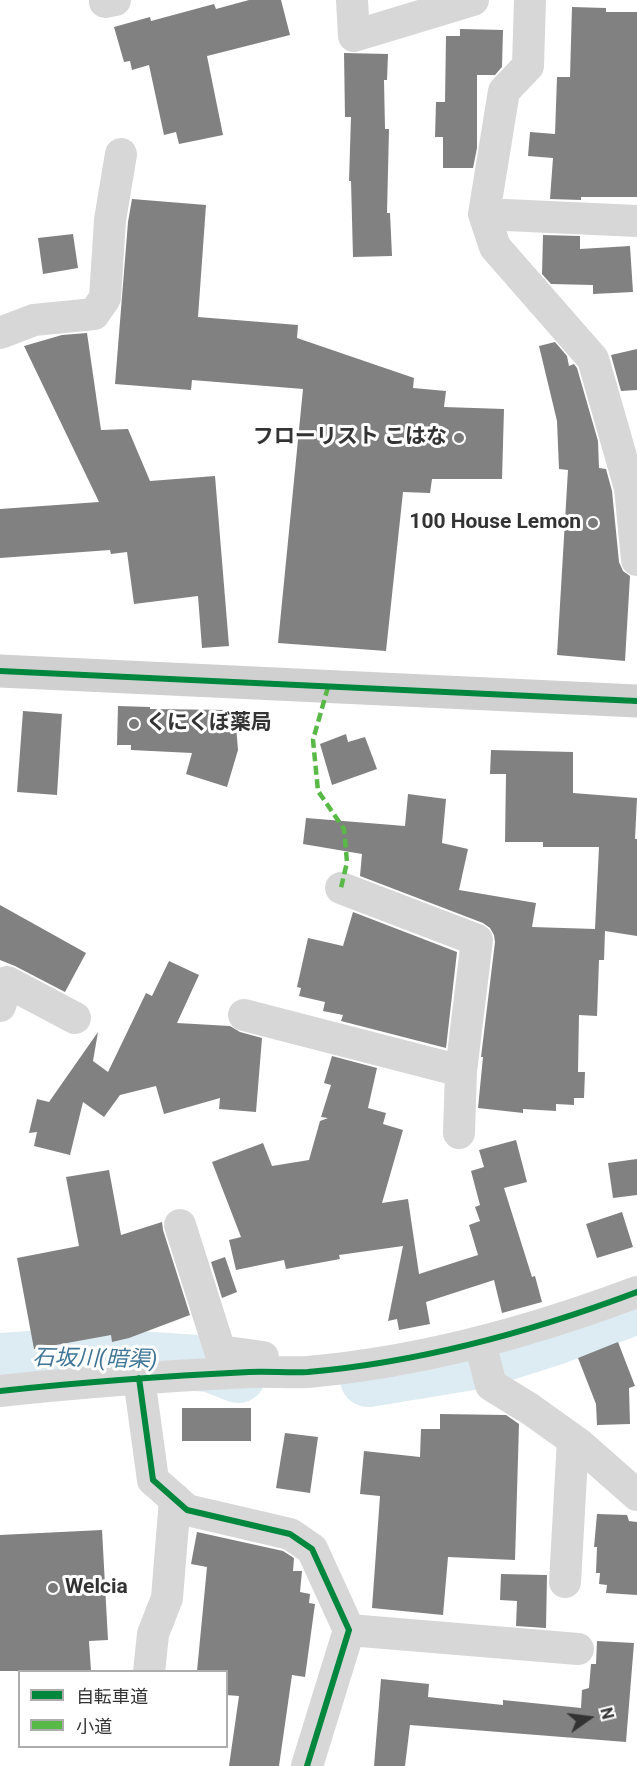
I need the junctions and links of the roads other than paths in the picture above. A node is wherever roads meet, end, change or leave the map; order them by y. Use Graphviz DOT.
graph roads {
  1 [pos="352,0"];
  2 [pos="473,0"];
  3 [pos="530,0"];
  4 [pos="121,154"];
  5 [pos="484,214"];
  6 [pos="637,221"];
  7 [pos="0,333"];
  8 [pos="623,417"];
  9 [pos="637,560"];
  10 [pos="0,671"];
  11 [pos="637,701"];
  12 [pos="341,888"];
  13 [pos="0,1006"];
  14 [pos="243,1015"];
  15 [pos="75,1018"];
  16 [pos="461,1071"];
  17 [pos="459,1133"];
  18 [pos="180,1225"];
  19 [pos="637,1292"];
  20 [pos="480,1343"];
  21 [pos="256,1364"];
  22 [pos="139,1378"];
  23 [pos="0,1391"];
  24 [pos="573,1440"];
  25 [pos="637,1495"];
  26 [pos="175,1499"];
  27 [pos="565,1582"];
  28 [pos="349,1630"];
  29 [pos="578,1649"];
  30 [pos="149,1670"];
  31 [pos="307,1766"];
  1 -- 2 [label="street"];
  3 -- 5 [label="street"];
  4 -- 7 [label="street"];
  5 -- 6 [label="street"];
  5 -- 8 [label="street"];
  8 -- 9 [label="street"];
  10 -- 11 [label="street"];
  12 -- 16 [label="street"];
  13 -- 15 [label="street"];
  14 -- 16 [label="street"];
  16 -- 17 [label="street"];
  18 -- 21 [label="street"];
  19 -- 20 [label="street"];
  20 -- 21 [label="street"];
  20 -- 24 [label="street"];
  21 -- 22 [label="street"];
  22 -- 23 [label="street"];
  22 -- 26 [label="street"];
  24 -- 25 [label="street"];
  24 -- 27 [label="street"];
  26 -- 28 [label="street"];
  26 -- 30 [label="street"];
  28 -- 29 [label="street"];
  28 -- 31 [label="street"];
}
